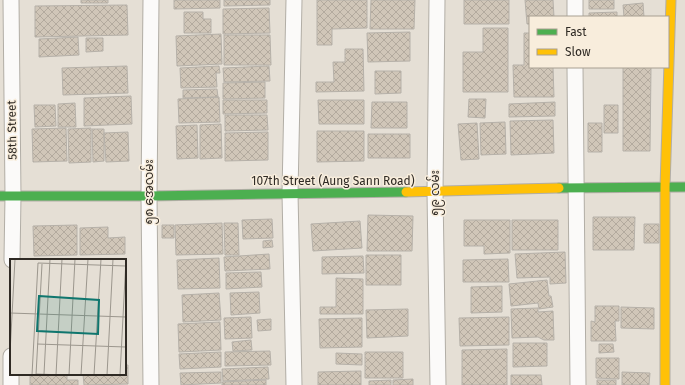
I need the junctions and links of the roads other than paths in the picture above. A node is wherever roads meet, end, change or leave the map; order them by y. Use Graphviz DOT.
graph roads {
  1 [pos="11,0"];
  2 [pos="151,0"];
  3 [pos="294,0"];
  4 [pos="437,0"];
  5 [pos="575,0"];
  6 [pos="671,0"];
  7 [pos="575,16"];
  8 [pos="669,62"];
  9 [pos="575,68"];
  10 [pos="669,68"];
  11 [pos="665,187"];
  12 [pos="685,187"];
  13 [pos="575,188"];
  14 [pos="435,192"];
  15 [pos="290,193"];
  16 [pos="6,196"];
  17 [pos="149,196"];
  18 [pos="12,259"];
  19 [pos="150,385"];
  20 [pos="294,385"];
  21 [pos="438,385"];
  22 [pos="578,385"];
  23 [pos="665,385"];
  1 -- 16 [label="street, 58th Street"];
  2 -- 17 [label="street, ၅၈ အေလမ်း"];
  3 -- 15 [label="street"];
  4 -- 14 [label="street, ၅၉ လမ်း"];
  5 -- 7 [label="street"];
  6 -- 8 [label="street"];
  9 -- 13 [label="street"];
  10 -- 11 [label="street"];
  11 -- 12 [label="street, 107th Street (Aung Sann Road)"];
  11 -- 13 [label="street, 107th Street (Aung Sann Road)"];
  11 -- 23 [label="street"];
  13 -- 14 [label="street, 107th Street (Aung Sann Road)"];
  13 -- 22 [label="street"];
  14 -- 15 [label="street, 107th Street (Aung Sann Road)"];
  14 -- 21 [label="street, ၅၉ လမ်း"];
  15 -- 17 [label="street, 107th Street (Aung Sann Road)"];
  15 -- 20 [label="street"];
  16 -- 17 [label="street, 107th Street (Aung Sann Road)"];
  16 -- 18 [label="street, 58th Street"];
  17 -- 19 [label="street, ၅၈ အေလမ်း"];
}
